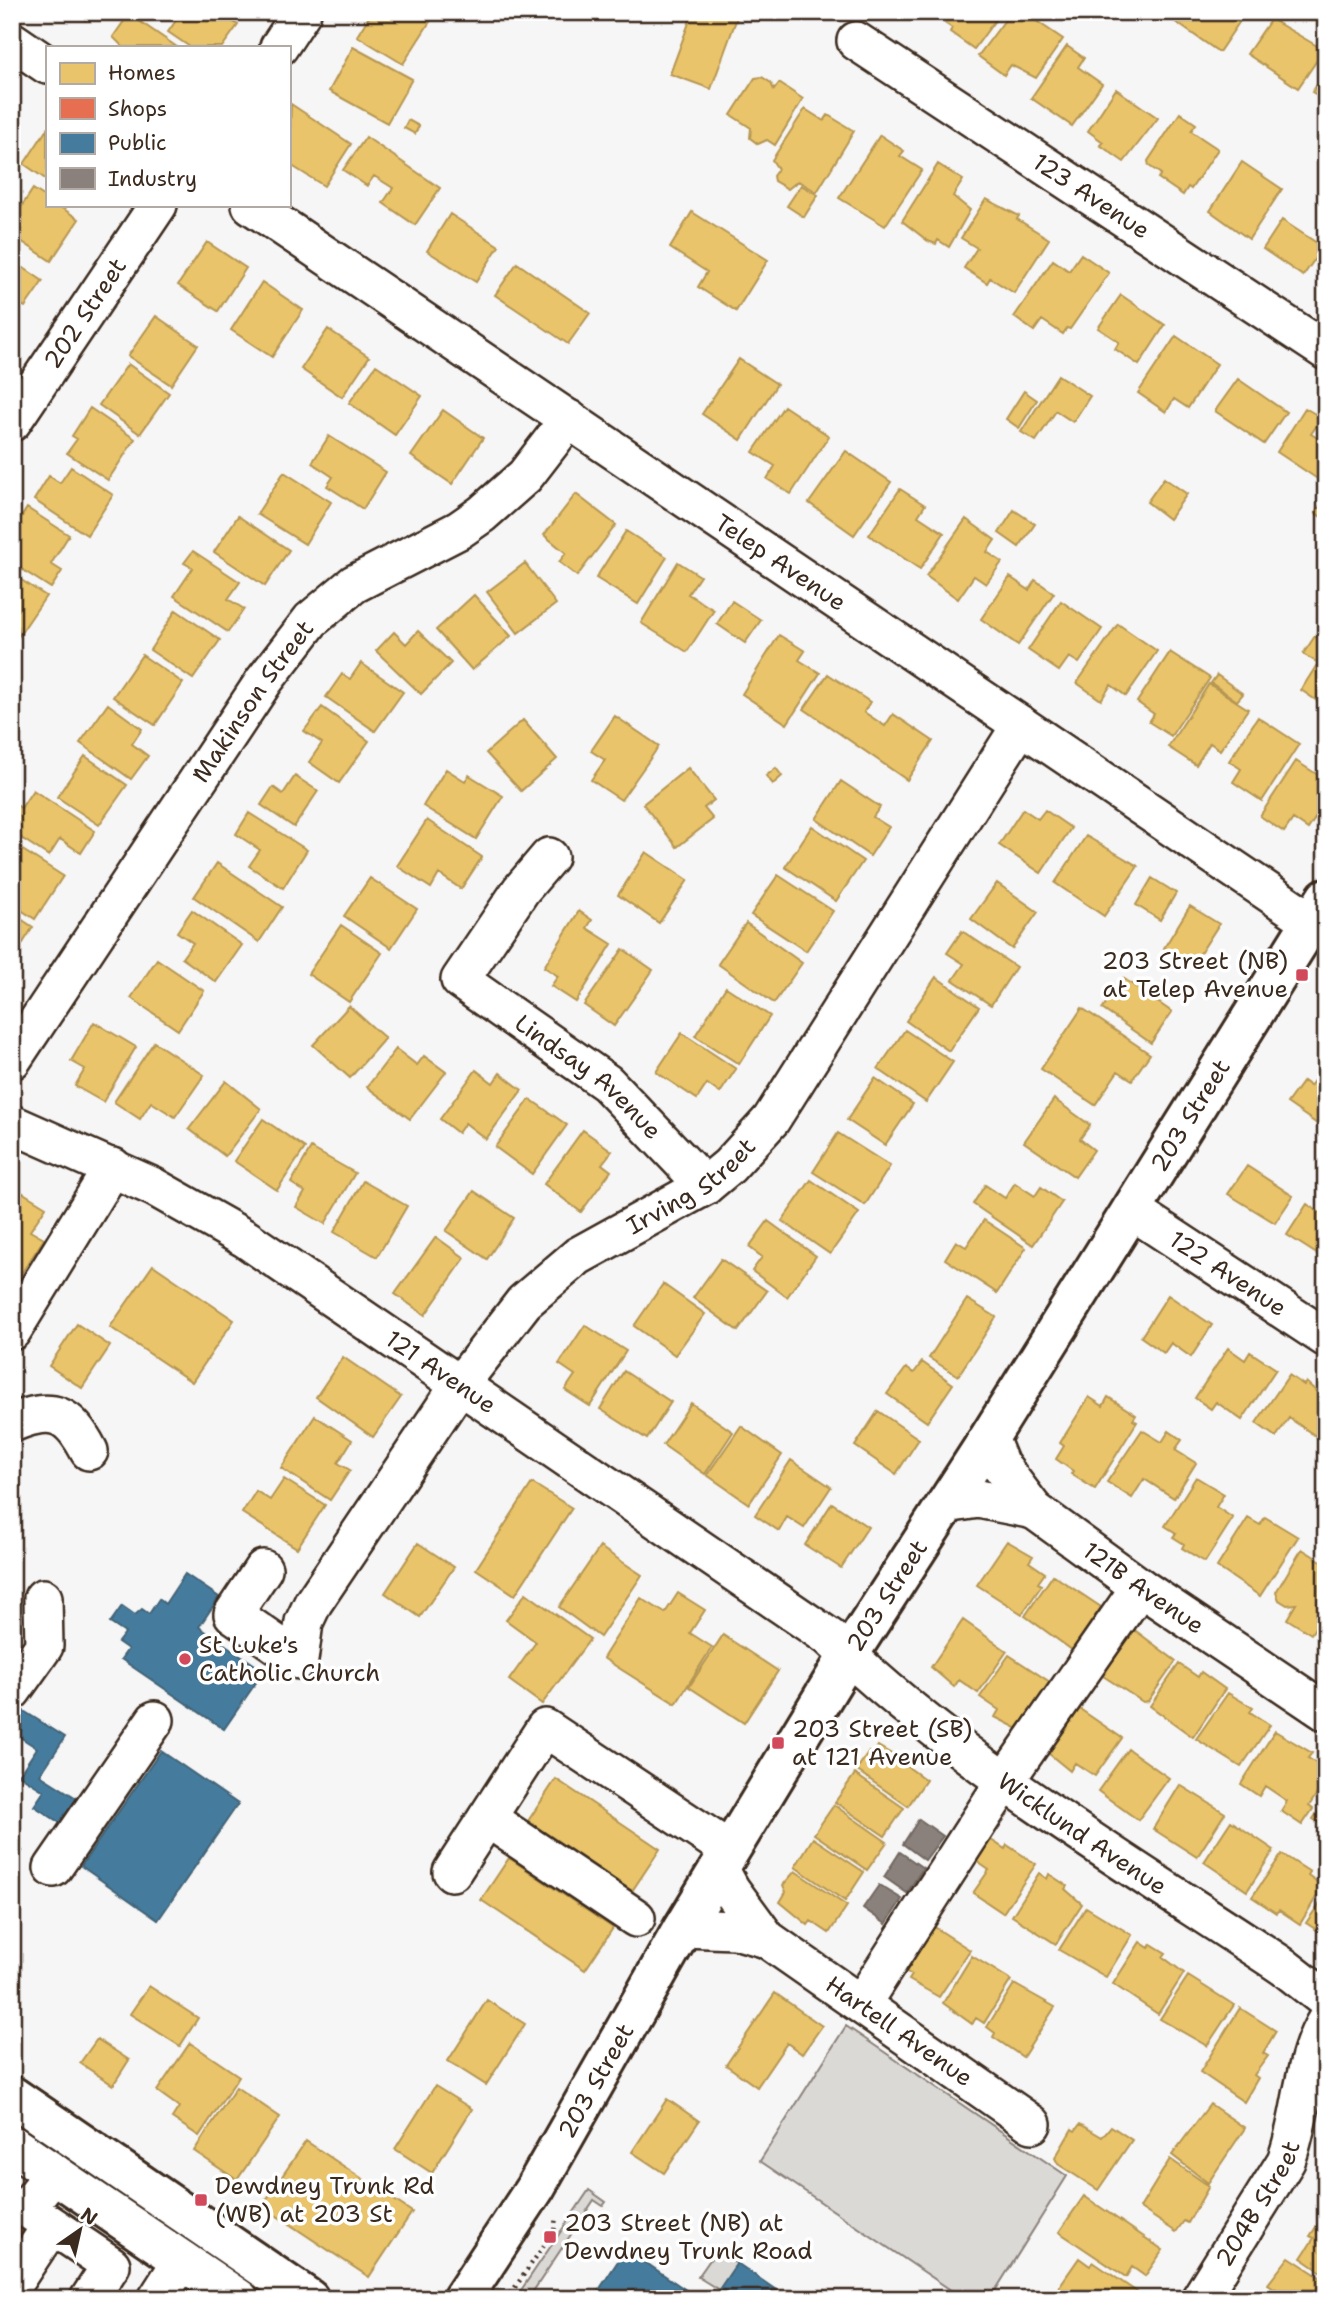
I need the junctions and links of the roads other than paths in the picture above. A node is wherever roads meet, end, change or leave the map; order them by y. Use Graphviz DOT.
graph roads {
  1 [pos="302,12"];
  2 [pos="12,41"];
  3 [pos="856,41"];
  4 [pos="280,46"];
  5 [pos="46,64"];
  6 [pos="157,206"];
  7 [pos="252,206"];
  8 [pos="1326,351"];
  9 [pos="569,419"];
  10 [pos="12,422"];
  11 [pos="1021,725"];
  12 [pos="549,857"];
  13 [pos="1318,909"];
  14 [pos="12,1060"];
  15 [pos="12,1124"];
  16 [pos="113,1167"];
  17 [pos="705,1186"];
  18 [pos="1131,1209"];
  19 [pos="12,1331"];
  20 [pos="1326,1338"];
  21 [pos="461,1384"];
  22 [pos="12,1423"];
  23 [pos="989,1438"];
  24 [pos="89,1451"];
  25 [pos="946,1504"];
  26 [pos="1034,1510"];
  27 [pos="263,1569"];
  28 [pos="1140,1587"];
  29 [pos="43,1598"];
  30 [pos="848,1656"];
  31 [pos="12,1691"];
  32 [pos="1326,1712"];
  33 [pos="155,1720"];
  34 [pos="1005,1781"];
  35 [pos="487,1818"];
  36 [pos="724,1859"];
  37 [pos="53,1868"];
  38 [pos="452,1872"];
  39 [pos="636,1918"];
  40 [pos="683,1928"];
  41 [pos="767,1939"];
  42 [pos="1326,2000"];
  43 [pos="862,2003"];
  44 [pos="1326,2021"];
  45 [pos="13,2097"];
  46 [pos="1032,2124"];
  47 [pos="12,2145"];
  48 [pos="54,2173"];
  49 [pos="51,2226"];
  50 [pos="12,2285"];
  51 [pos="170,2287"];
  52 [pos="89,2299"];
  53 [pos="239,2299"];
  54 [pos="309,2299"];
  55 [pos="462,2299"];
  56 [pos="1200,2299"];
  1 -- 4 [label="street"];
  2 -- 5 [label="street"];
  3 -- 8 [label="street, 123 Avenue"];
  6 -- 10 [label="street, 202 Street"];
  7 -- 9 [label="street, Telep Avenue"];
  9 -- 11 [label="street, Telep Avenue"];
  9 -- 14 [label="street, Makinson Street"];
  11 -- 13 [label="street, Telep Avenue"];
  11 -- 17 [label="street, Irving Street"];
  12 -- 17 [label="street, Lindsay Avenue"];
  13 -- 18 [label="main road, 203 Street"];
  15 -- 16 [label="street, 121 Avenue"];
  16 -- 19 [label="street"];
  16 -- 21 [label="street, 121 Avenue"];
  17 -- 21 [label="street, Irving Street"];
  18 -- 20 [label="street, 122 Avenue"];
  18 -- 23 [label="main road, 203 Street"];
  21 -- 27 [label="street, Irving Street"];
  21 -- 30 [label="street, 121 Avenue"];
  22 -- 24 [label="street"];
  23 -- 25 [label="main road, 203 Street"];
  23 -- 26 [label="street, 121B Avenue"];
  25 -- 26 [label="street"];
  25 -- 30 [label="main road, 203 Street"];
  26 -- 28 [label="street, 121B Avenue"];
  28 -- 32 [label="street, 121B Avenue"];
  28 -- 34 [label="street"];
  29 -- 31 [label="street"];
  30 -- 34 [label="street, Wicklund Avenue"];
  30 -- 36 [label="main road, 203 Street"];
  33 -- 37 [label="street"];
  34 -- 42 [label="street, Wicklund Avenue"];
  34 -- 43 [label="street"];
  35 -- 36 [label="street"];
  35 -- 38 [label="street"];
  35 -- 39 [label="street"];
  36 -- 40 [label="main road, 203 Street"];
  36 -- 41 [label="street, Hartell Avenue"];
  40 -- 41 [label="street, Hartell Avenue"];
  40 -- 55 [label="main road, 203 Street"];
  41 -- 43 [label="street, Hartell Avenue"];
  43 -- 46 [label="street, Hartell Avenue"];
  44 -- 56 [label="street, 204B Street"];
  45 -- 54 [label="main road"];
  47 -- 48 [label="main road"];
  48 -- 49 [label="street"];
  48 -- 51 [label="main road"];
  49 -- 50 [label="street"];
  49 -- 52 [label="street"];
  51 -- 53 [label="main road"];
}
